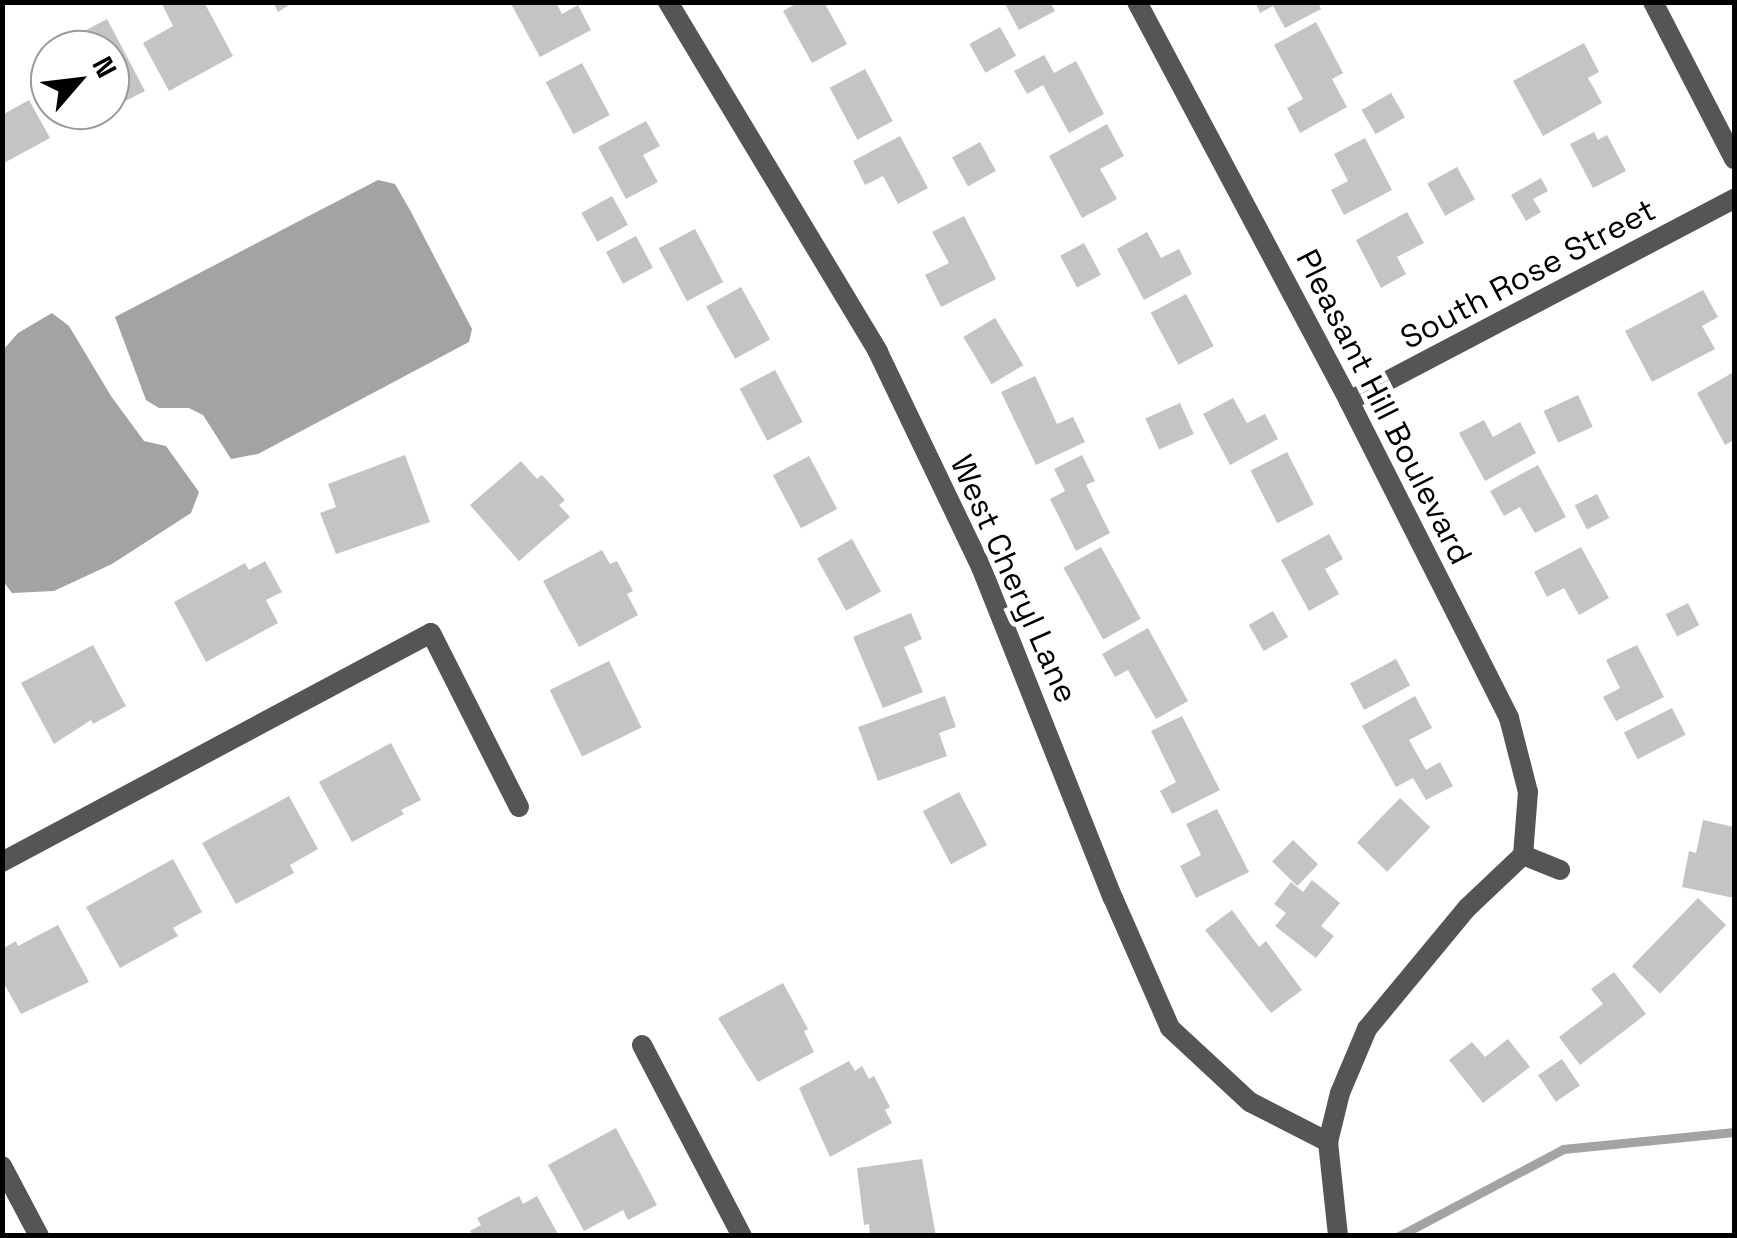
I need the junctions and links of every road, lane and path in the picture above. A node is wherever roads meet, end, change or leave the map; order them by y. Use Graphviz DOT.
graph roads {
  1 [pos="668,2"];
  2 [pos="1137,2"];
  3 [pos="1652,2"];
  4 [pos="1734,159"];
  5 [pos="1734,200"];
  6 [pos="1349,401"];
  7 [pos="520,807"];
  8 [pos="1523,855"];
  9 [pos="2,862"];
  10 [pos="1560,870"];
  11 [pos="642,1045"];
  12 [pos="1328,1142"];
  13 [pos="2,1166"];
  14 [pos="39,1236"];
  15 [pos="742,1236"];
  16 [pos="1338,1236"];
  1 -- 12 [label="street, West Cheryl Lane"];
  2 -- 6 [label="street, Pleasant Hill Boulevard"];
  3 -- 4 [label="street"];
  5 -- 6 [label="street, South Rose Street"];
  6 -- 8 [label="street, Pleasant Hill Boulevard"];
  7 -- 9 [label="street"];
  8 -- 10 [label="street"];
  8 -- 12 [label="street"];
  11 -- 15 [label="street"];
  12 -- 16 [label="street"];
  13 -- 14 [label="street"];
}
